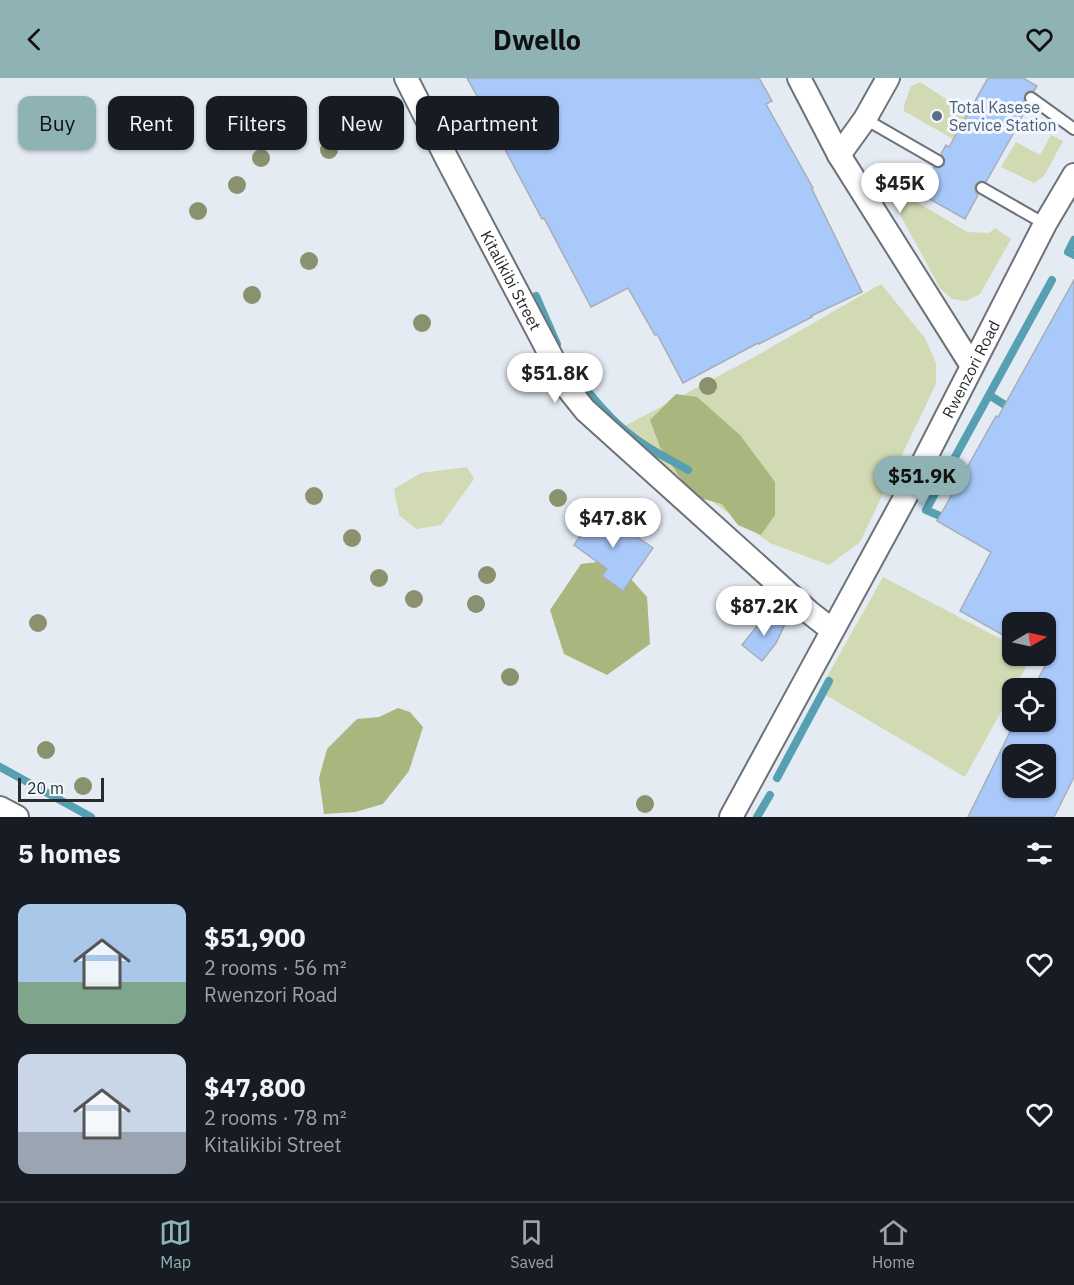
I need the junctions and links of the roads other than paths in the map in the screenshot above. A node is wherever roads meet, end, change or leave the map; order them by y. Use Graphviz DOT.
graph roads {
  1 [pos="406,78"];
  2 [pos="799,78"];
  3 [pos="888,78"];
  4 [pos="1031,98"];
  5 [pos="865,119"];
  6 [pos="1074,129"];
  7 [pos="839,155"];
  8 [pos="938,161"];
  9 [pos="1074,175"];
  10 [pos="982,188"];
  11 [pos="1045,224"];
  12 [pos="972,366"];
  13 [pos="832,630"];
  14 [pos="0,808"];
  15 [pos="17,817"];
  16 [pos="731,817"];
  1 -- 13 [label="street, Kitalikibi Street"];
  2 -- 7 [label="street"];
  3 -- 5 [label="street"];
  4 -- 6 [label="lane"];
  5 -- 7 [label="street"];
  5 -- 8 [label="lane"];
  7 -- 12 [label="street"];
  9 -- 11 [label="street, Rwenzori Road"];
  10 -- 11 [label="lane"];
  11 -- 12 [label="street, Rwenzori Road"];
  12 -- 13 [label="street, Rwenzori Road"];
  13 -- 16 [label="street, Rwenzori Road"];
  14 -- 15 [label="street"];
}
